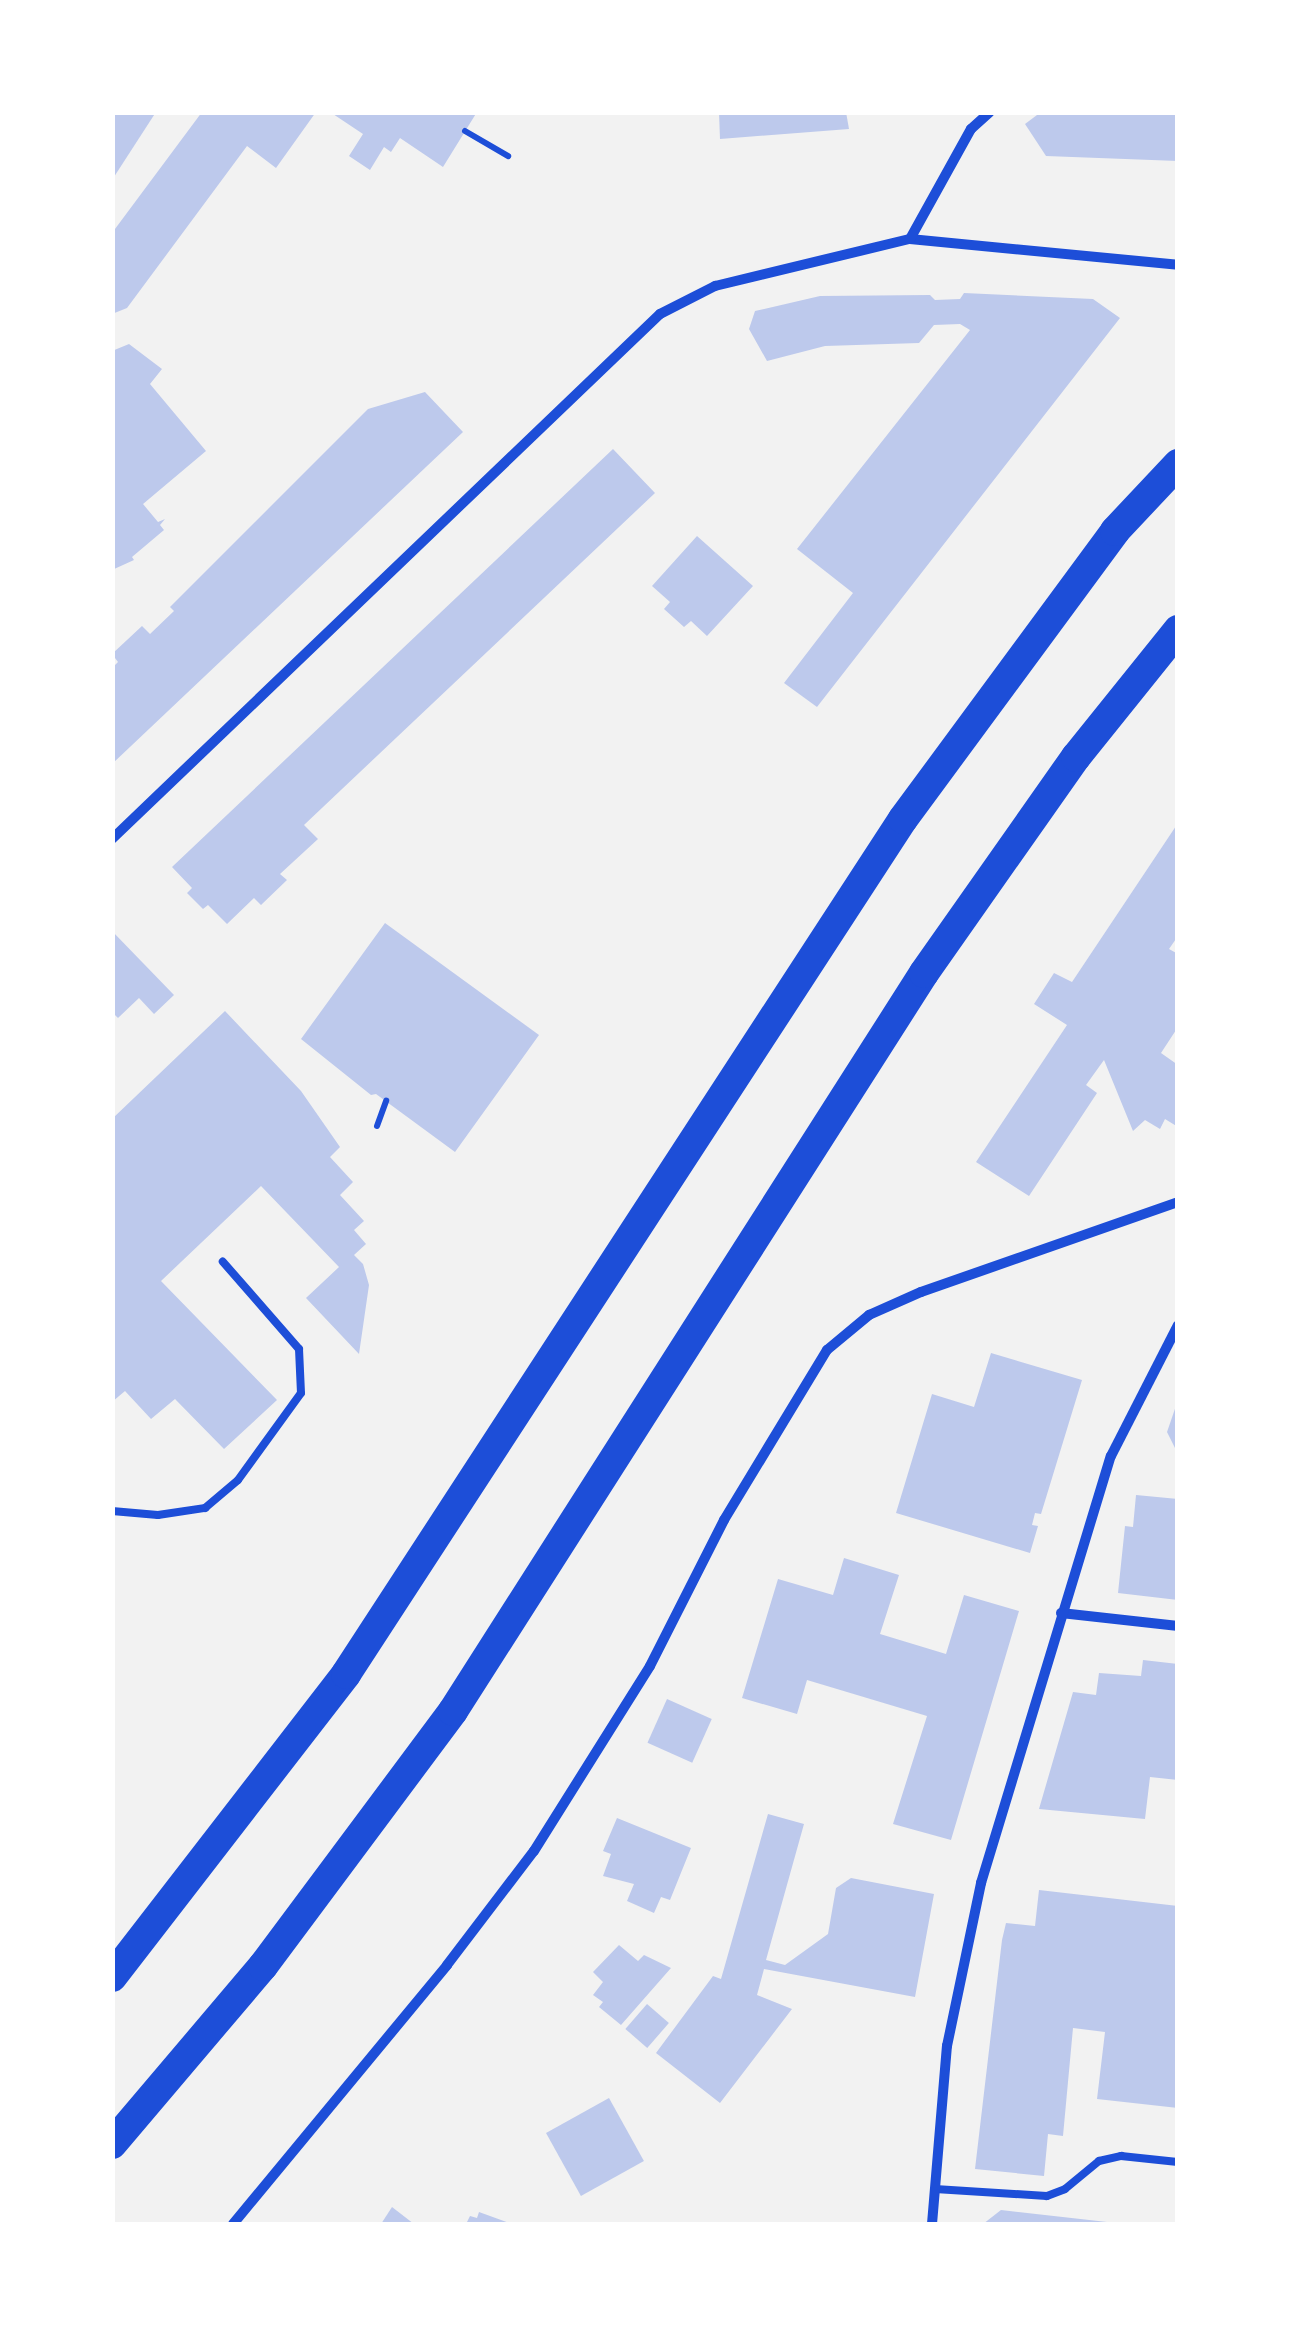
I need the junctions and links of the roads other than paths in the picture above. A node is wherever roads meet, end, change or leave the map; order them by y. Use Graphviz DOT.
graph roads {
  1 [pos="990,112"];
  2 [pos="910,239"];
  3 [pos="1178,266"];
  4 [pos="1178,464"];
  5 [pos="1178,630"];
  6 [pos="112,839"];
  7 [pos="1178,1202"];
  8 [pos="223,1262"];
  9 [pos="1178,1325"];
  10 [pos="112,1511"];
  11 [pos="1061,1613"];
  12 [pos="1178,1626"];
  13 [pos="112,1978"];
  14 [pos="112,2144"];
  15 [pos="1178,2162"];
  16 [pos="935,2188"];
  17 [pos="233,2224"];
  18 [pos="932,2224"];
  1 -- 2 [label="street"];
  2 -- 3 [label="street"];
  2 -- 6 [label="street"];
  4 -- 13 [label="highway"];
  5 -- 14 [label="highway"];
  7 -- 17 [label="street"];
  8 -- 10 [label="lane"];
  9 -- 11 [label="street"];
  11 -- 12 [label="street"];
  11 -- 16 [label="street"];
  15 -- 16 [label="lane"];
  16 -- 18 [label="street"];
}
